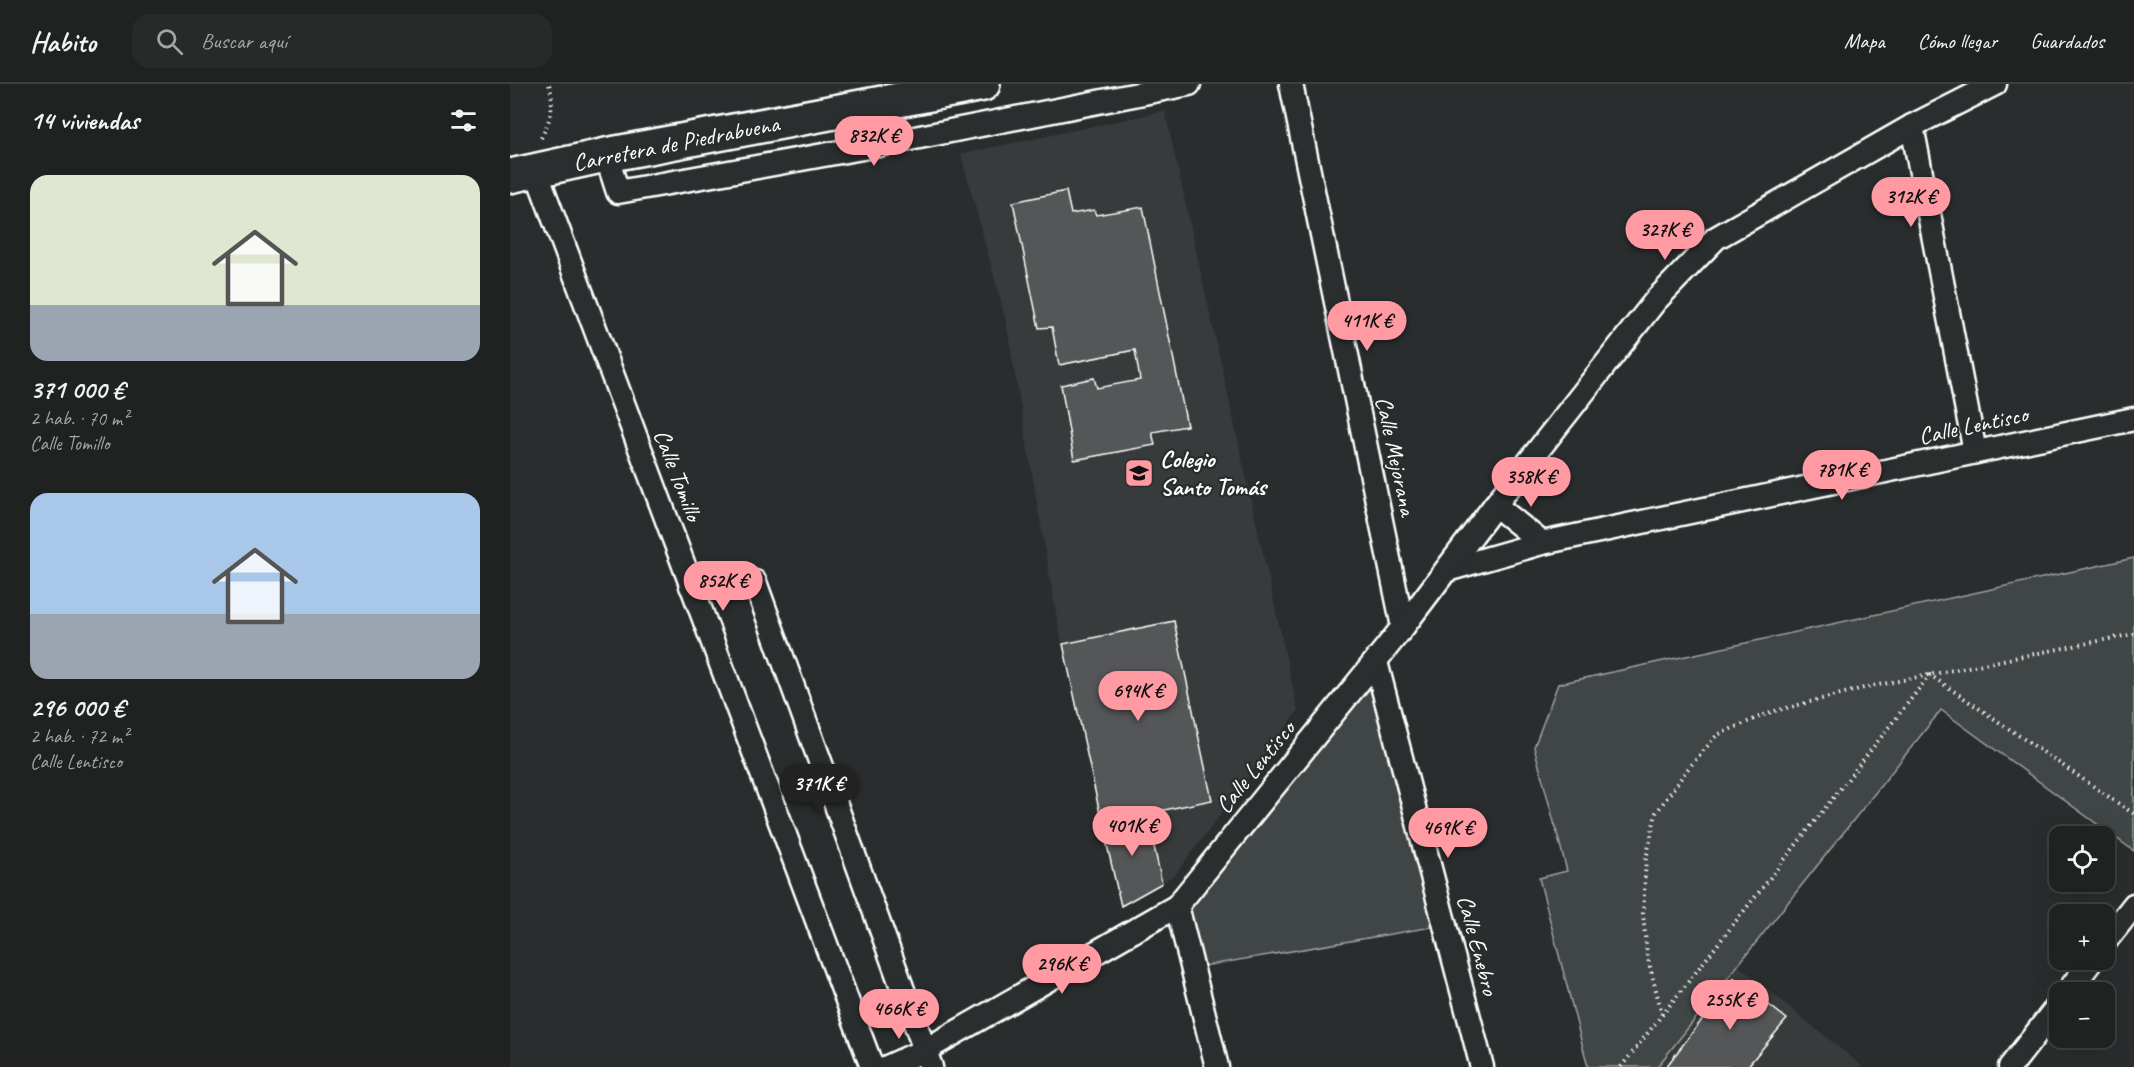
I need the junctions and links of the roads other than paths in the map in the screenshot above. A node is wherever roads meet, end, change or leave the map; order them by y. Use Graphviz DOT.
graph roads {
  1 [pos="983,84"];
  2 [pos="1189,84"];
  3 [pos="1291,84"];
  4 [pos="1995,84"];
  5 [pos="1083,94"];
  6 [pos="871,107"];
  7 [pos="1912,126"];
  8 [pos="879,145"];
  9 [pos="606,155"];
  10 [pos="523,174"];
  11 [pos="2134,419"];
  12 [pos="1975,452"];
  13 [pos="1496,505"];
  14 [pos="1542,543"];
  15 [pos="1447,570"];
  16 [pos="691,586"];
  17 [pos="1403,627"];
  18 [pos="1376,662"];
  19 [pos="2134,905"];
  20 [pos="1177,906"];
  21 [pos="2115,930"];
  22 [pos="2084,970"];
  23 [pos="2075,982"];
  24 [pos="2049,1017"];
  25 [pos="929,1058"];
  26 [pos="872,1067"];
  27 [pos="887,1067"];
  28 [pos="1217,1067"];
  29 [pos="1482,1067"];
  30 [pos="2010,1067"];
  1 -- 6 [label="highway, Carretera de Piedrabuena"];
  2 -- 5 [label="street"];
  3 -- 17 [label="street, Calle Mejorana"];
  4 -- 7 [label="street"];
  5 -- 8 [label="street"];
  6 -- 8 [label="street"];
  6 -- 9 [label="highway, Carretera de Piedrabuena"];
  7 -- 12 [label="street"];
  7 -- 13 [label="street"];
  8 -- 9 [label="street"];
  9 -- 10 [label="highway, Carretera de Piedrabuena"];
  10 -- 16 [label="street, Calle Tomillo"];
  11 -- 12 [label="street, Calle Lentisco"];
  12 -- 14 [label="street, Calle Lentisco"];
  13 -- 14 [label="street"];
  13 -- 15 [label="street"];
  14 -- 15 [label="street, Calle Lentisco"];
  15 -- 17 [label="street, Calle Lentisco"];
  16 -- 25 [label="street"];
  16 -- 26 [label="street, Calle Tomillo"];
  17 -- 18 [label="street, Calle Lentisco"];
  18 -- 20 [label="street, Calle Lentisco"];
  18 -- 29 [label="street, Calle Enebro"];
  19 -- 21 [label="street"];
  20 -- 25 [label="street, Calle Lentisco"];
  20 -- 28 [label="street"];
  22 -- 23 [label="street"];
  24 -- 30 [label="street"];
  25 -- 27 [label="street, Calle Lentisco"];
}
